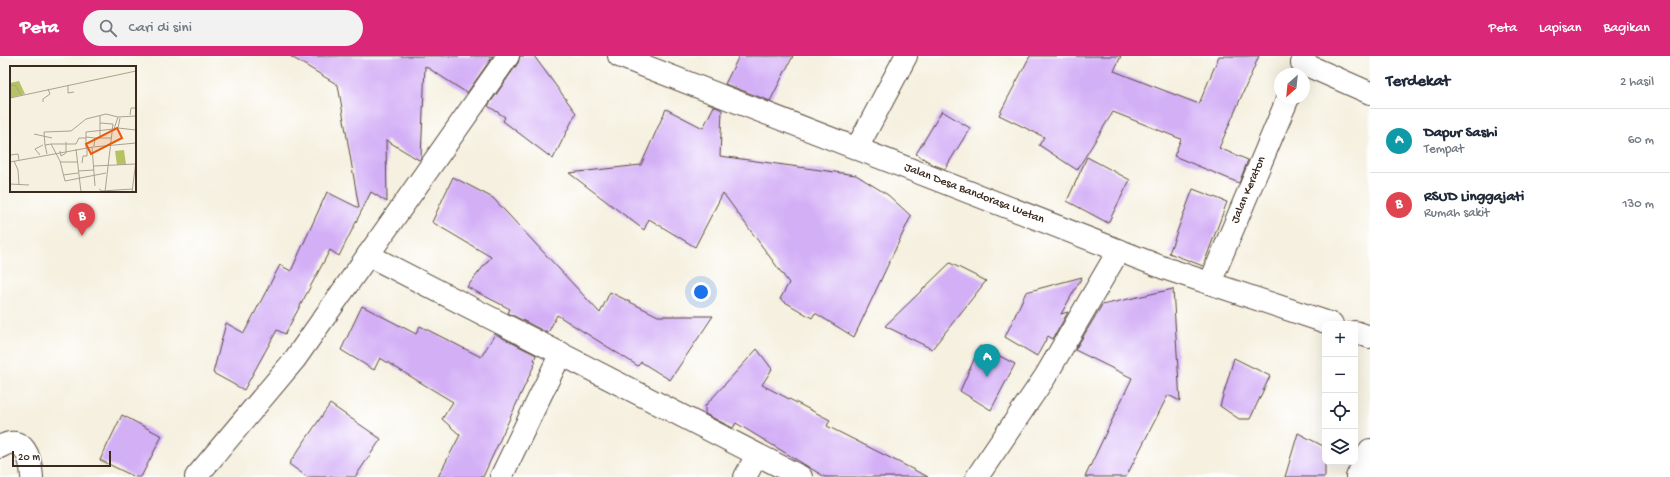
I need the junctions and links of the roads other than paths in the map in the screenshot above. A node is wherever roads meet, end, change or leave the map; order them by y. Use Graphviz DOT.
graph roads {
  1 [pos="508,56"];
  2 [pos="619,56"];
  3 [pos="906,56"];
  4 [pos="1302,64"];
  5 [pos="1370,93"];
  6 [pos="1285,104"];
  7 [pos="856,148"];
  8 [pos="1119,250"];
  9 [pos="368,255"];
  10 [pos="1210,283"];
  11 [pos="1323,321"];
  12 [pos="1358,333"];
  13 [pos="1370,337"];
  14 [pos="561,354"];
  15 [pos="0,448"];
  16 [pos="1370,450"];
  17 [pos="757,455"];
  18 [pos="32,477"];
  19 [pos="196,477"];
  20 [pos="501,477"];
  21 [pos="746,477"];
  22 [pos="801,477"];
  23 [pos="977,477"];
  24 [pos="1357,477"];
  1 -- 9 [label="street"];
  2 -- 7 [label="street, Jalan Desa Bandorasa Wetan"];
  3 -- 7 [label="street"];
  4 -- 5 [label="street"];
  6 -- 10 [label="street, Jalan Keraton"];
  7 -- 8 [label="street, Jalan Desa Bandorasa Wetan"];
  8 -- 10 [label="street, Jalan Desa Bandorasa Wetan"];
  8 -- 23 [label="street"];
  9 -- 14 [label="street"];
  9 -- 19 [label="street"];
  10 -- 11 [label="street, Jalan Desa Bandorasa Wetan"];
  12 -- 13 [label="street"];
  14 -- 17 [label="street"];
  14 -- 20 [label="street"];
  15 -- 18 [label="street"];
  16 -- 24 [label="street"];
  17 -- 21 [label="street"];
  17 -- 22 [label="street"];
}
